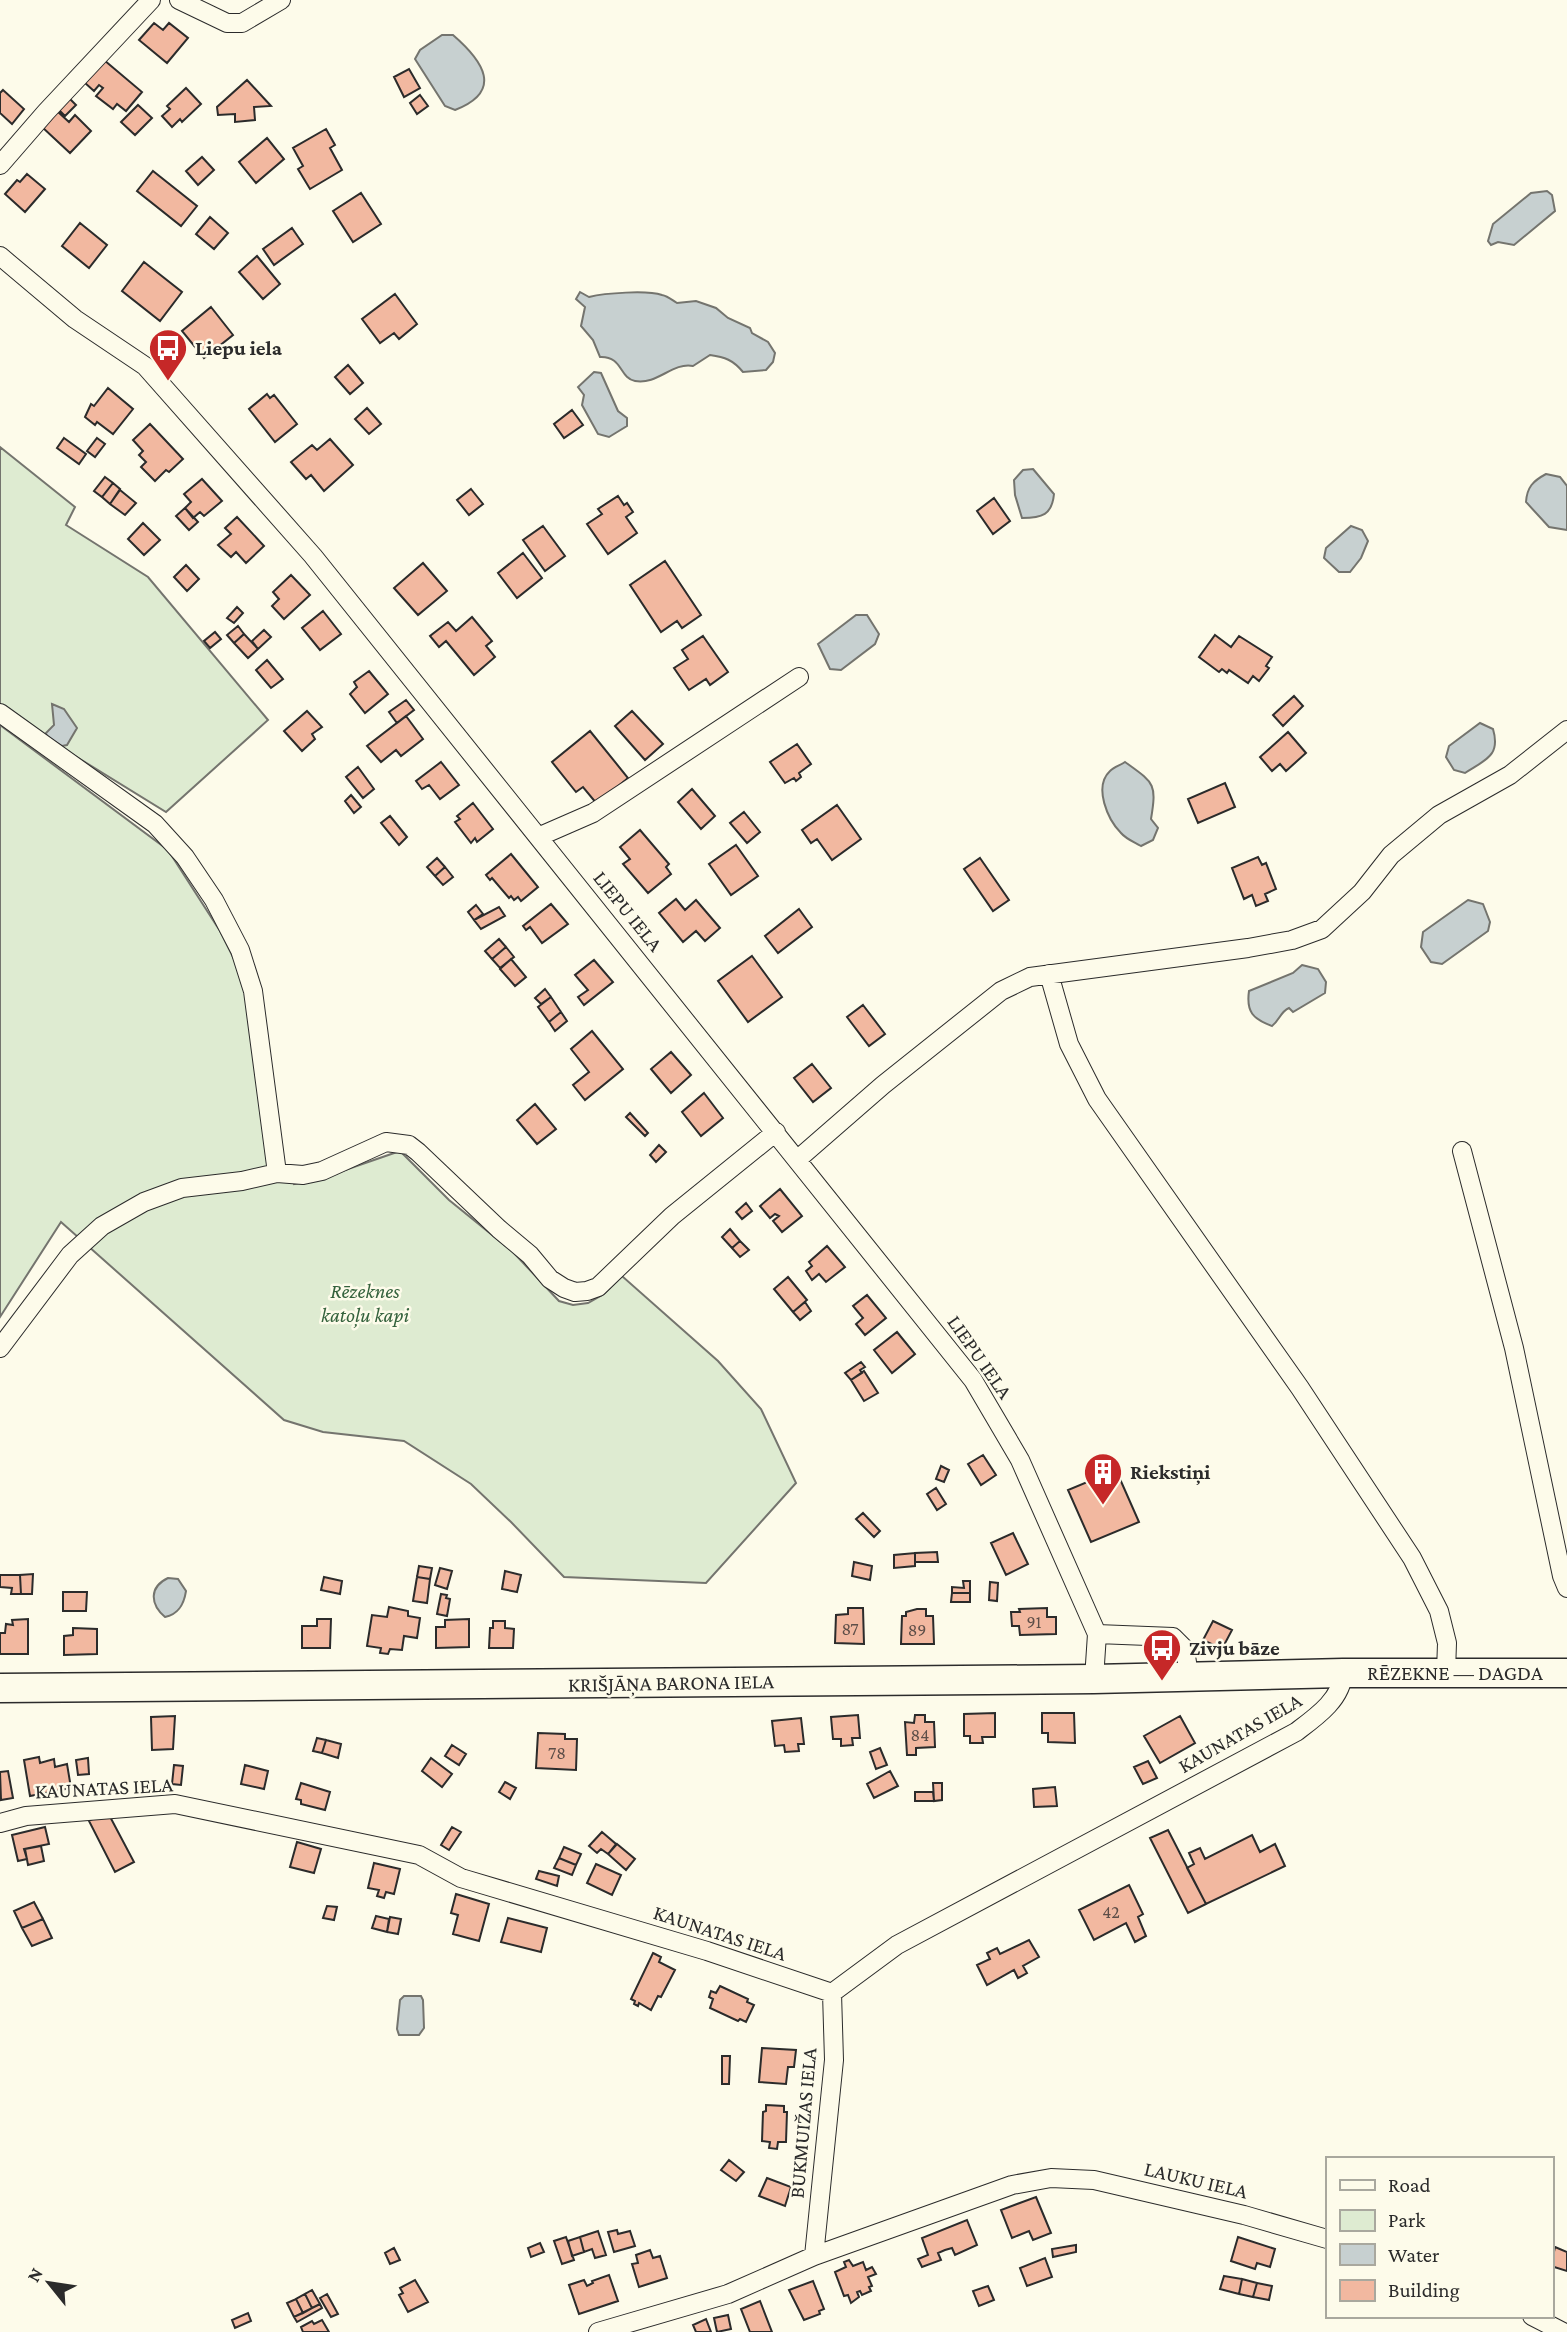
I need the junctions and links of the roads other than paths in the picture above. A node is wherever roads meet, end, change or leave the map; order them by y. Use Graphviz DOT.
graph roads {
  1 [pos="151,0"];
  2 [pos="179,0"];
  3 [pos="281,0"];
  4 [pos="0,165"];
  5 [pos="0,256"];
  6 [pos="799,677"];
  7 [pos="0,713"];
  8 [pos="1567,730"];
  9 [pos="538,837"];
  10 [pos="1049,974"];
  11 [pos="776,1132"];
  12 [pos="1462,1151"];
  13 [pos="798,1159"];
  14 [pos="277,1172"];
  15 [pos="0,1348"];
  16 [pos="1567,1588"];
  17 [pos="1097,1634"];
  18 [pos="1343,1672"];
  19 [pos="1447,1672"];
  20 [pos="1567,1673"];
  21 [pos="1189,1676"];
  22 [pos="1094,1679"];
  23 [pos="0,1688"];
  24 [pos="0,1824"];
  25 [pos="832,1993"];
  26 [pos="1326,2239"];
  27 [pos="814,2256"];
  28 [pos="1536,2318"];
  29 [pos="598,2332"];
  30 [pos="1563,2332"];
  1 -- 4 [label="street"];
  2 -- 3 [label="street"];
  5 -- 9 [label="street, LIEPU IELA"];
  6 -- 9 [label="street"];
  7 -- 14 [label="street"];
  8 -- 10 [label="street"];
  9 -- 11 [label="street, LIEPU IELA"];
  10 -- 13 [label="street"];
  10 -- 19 [label="street"];
  11 -- 13 [label="street, LIEPU IELA"];
  11 -- 14 [label="street"];
  12 -- 16 [label="street"];
  13 -- 17 [label="street, LIEPU IELA"];
  14 -- 15 [label="street"];
  17 -- 21 [label="street"];
  17 -- 22 [label="street, LIEPU IELA"];
  18 -- 19 [label="main road, RĒZEKNE — DAGDA"];
  18 -- 21 [label="main road, KRIŠJĀŅA BARONA IELA"];
  18 -- 25 [label="street, KAUNATAS IELA"];
  19 -- 20 [label="main road, RĒZEKNE — DAGDA"];
  21 -- 22 [label="main road, KRIŠJĀŅA BARONA IELA"];
  22 -- 23 [label="main road, KRIŠJĀŅA BARONA IELA"];
  24 -- 25 [label="street, KAUNATAS IELA"];
  25 -- 27 [label="street, BUKMUIŽAS IELA"];
  26 -- 27 [label="street, LAUKU IELA"];
  27 -- 29 [label="street"];
  28 -- 30 [label="street"];
}
